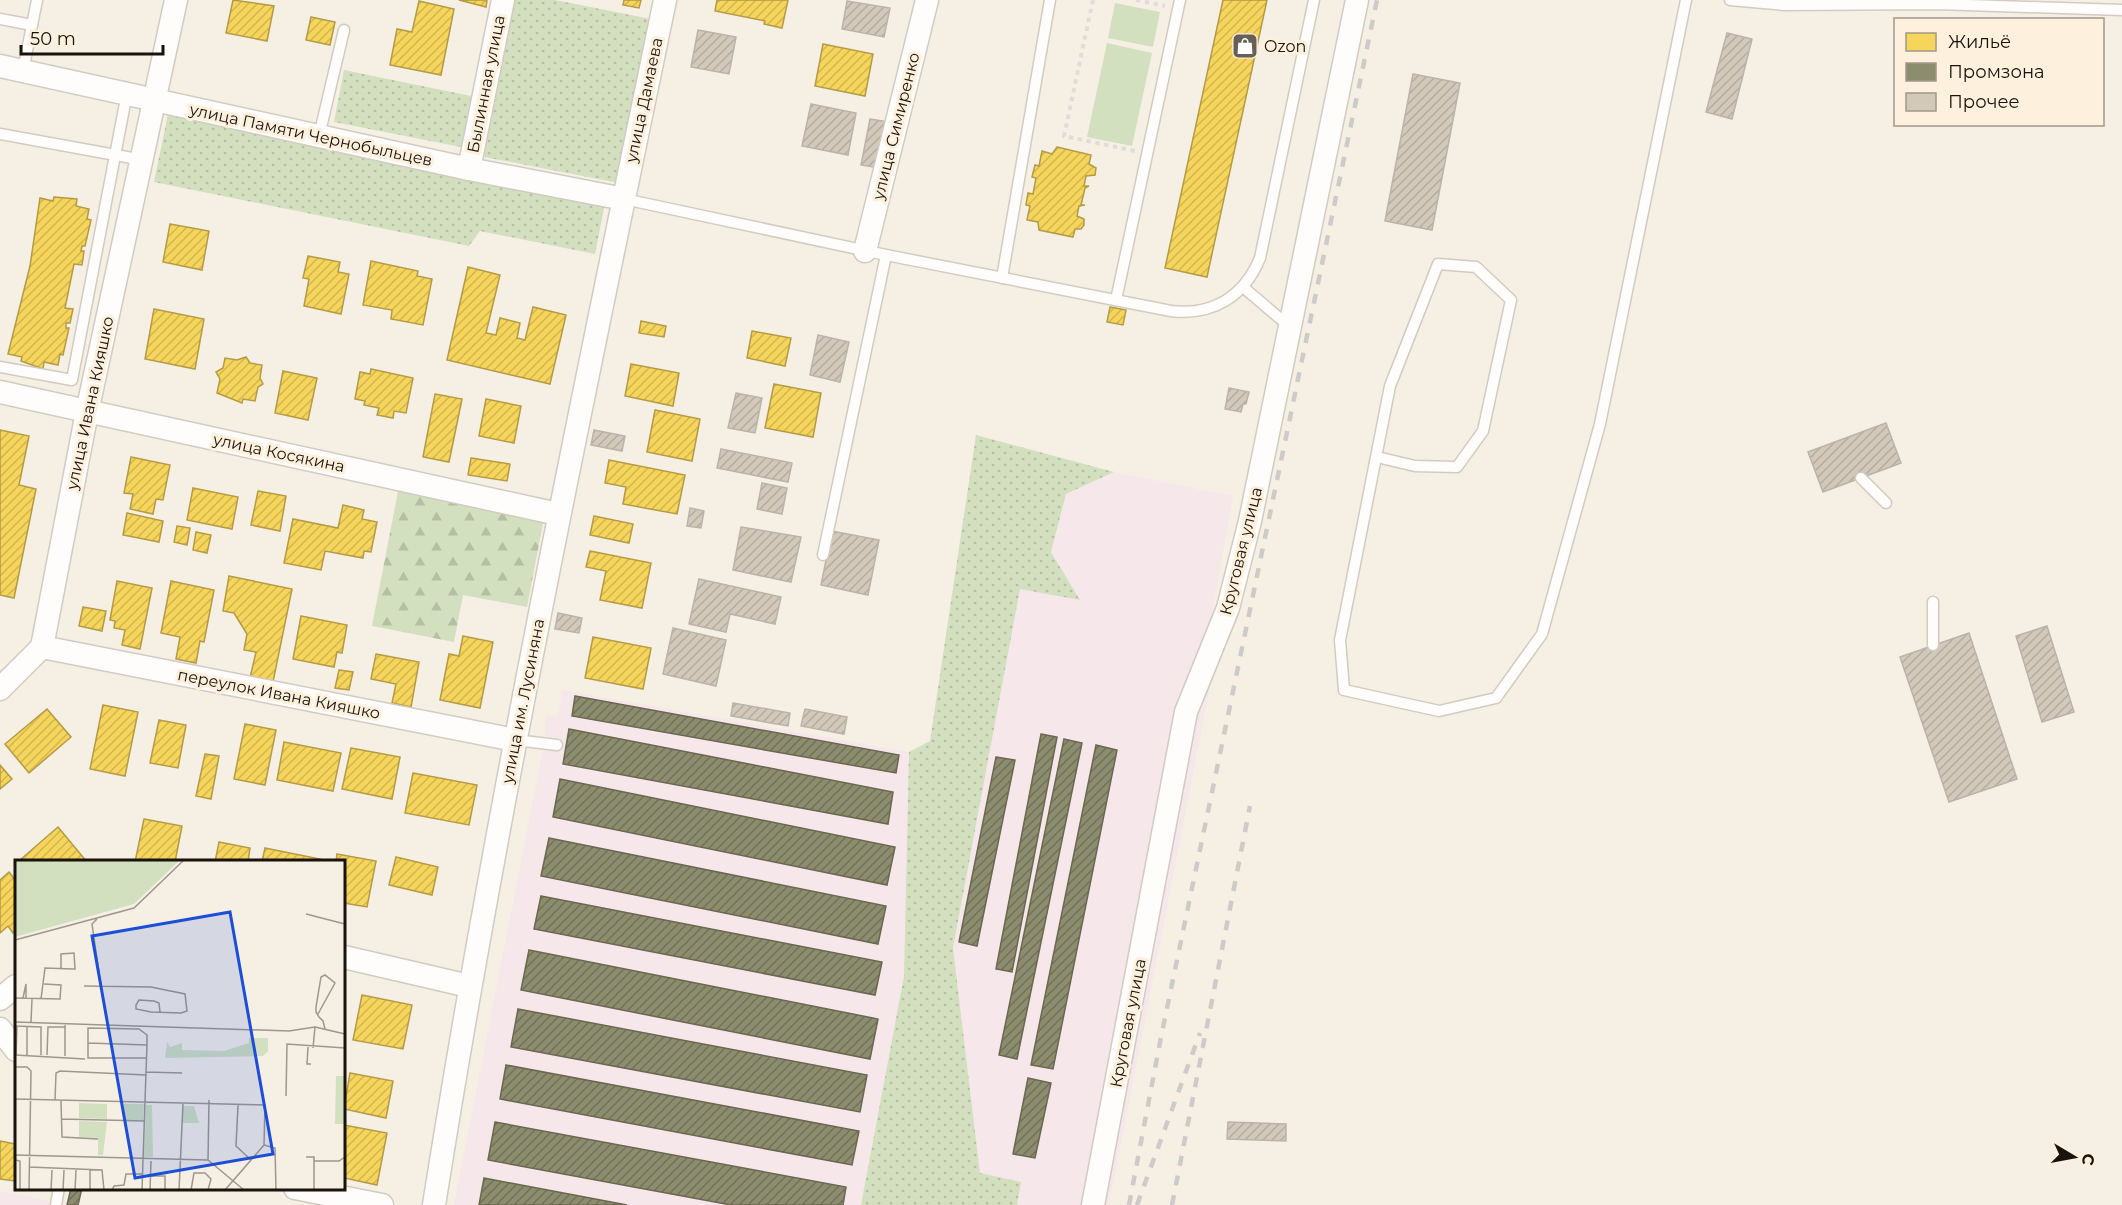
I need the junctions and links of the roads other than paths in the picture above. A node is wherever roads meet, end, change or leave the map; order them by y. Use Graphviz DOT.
graph roads {
  1 [pos="37,0"];
  2 [pos="176,0"];
  3 [pos="503,0"];
  4 [pos="665,0"];
  5 [pos="927,0"];
  6 [pos="1050,0"];
  7 [pos="1314,0"];
  8 [pos="1357,0"];
  9 [pos="1686,0"];
  10 [pos="1730,0"];
  11 [pos="1179,4"];
  12 [pos="2122,10"];
  13 [pos="0,19"];
  14 [pos="32,25"];
  15 [pos="344,30"];
  16 [pos="0,66"];
  17 [pos="23,71"];
  18 [pos="127,92"];
  19 [pos="155,101"];
  20 [pos="0,135"];
  21 [pos="320,136"];
  22 [pos="115,157"];
  23 [pos="143,160"];
  24 [pos="469,169"];
  25 [pos="624,199"];
  26 [pos="875,253"];
  27 [pos="1002,278"];
  28 [pos="1243,287"];
  29 [pos="1116,300"];
  30 [pos="1291,327"];
  31 [pos="0,367"];
  32 [pos="0,392"];
  33 [pos="87,412"];
  34 [pos="1377,457"];
  35 [pos="1861,478"];
  36 [pos="1886,503"];
  37 [pos="558,514"];
  38 [pos="823,555"];
  39 [pos="1933,602"];
  40 [pos="1933,645"];
  41 [pos="42,647"];
  42 [pos="1,686"];
  43 [pos="515,740"];
  44 [pos="557,745"];
  45 [pos="345,957"];
  46 [pos="469,986"];
  47 [pos="15,987"];
  48 [pos="0,999"];
  49 [pos="0,1029"];
  50 [pos="15,1049"];
  51 [pos="59,1190"];
  52 [pos="305,1190"];
  53 [pos="56,1205"];
  54 [pos="382,1205"];
  55 [pos="434,1205"];
  56 [pos="1094,1205"];
  1 -- 14 [label="lane"];
  2 -- 19 [label="street, улица Ивана Кияшко"];
  3 -- 24 [label="street, Былинная улица"];
  4 -- 25 [label="street, улица Дамаева"];
  5 -- 26 [label="street, улица Симиренко"];
  6 -- 27 [label="lane"];
  7 -- 28 [label="lane"];
  8 -- 30 [label="street, Круговая улица"];
  9 -- 34 [label="lane"];
  10 -- 12 [label="lane"];
  11 -- 29 [label="lane"];
  13 -- 14 [label="lane"];
  14 -- 17 [label="lane"];
  15 -- 21 [label="lane"];
  16 -- 17 [label="street, улица Памяти Чернобыльцев"];
  17 -- 18 [label="street, улица Памяти Чернобыльцев"];
  18 -- 19 [label="street, улица Памяти Чернобыльцев"];
  18 -- 22 [label="lane"];
  19 -- 21 [label="street, улица Памяти Чернобыльцев"];
  19 -- 23 [label="street, улица Ивана Кияшко"];
  20 -- 22 [label="lane"];
  21 -- 24 [label="street, улица Памяти Чернобыльцев"];
  22 -- 23 [label="lane"];
  22 -- 31 [label="lane"];
  23 -- 33 [label="street, улица Ивана Кияшко"];
  24 -- 25 [label="street, улица Памяти Чернобыльцев"];
  25 -- 26 [label="lane"];
  25 -- 37 [label="street, улица им. Лусиняна"];
  26 -- 27 [label="lane"];
  26 -- 38 [label="lane"];
  27 -- 29 [label="lane"];
  28 -- 29 [label="lane"];
  28 -- 30 [label="lane"];
  30 -- 56 [label="street, Круговая улица"];
  32 -- 33 [label="street, улица Косякина"];
  33 -- 37 [label="street, улица Косякина"];
  33 -- 41 [label="street, улица Ивана Кияшко"];
  34 -- 34 [label="lane"];
  35 -- 36 [label="lane"];
  37 -- 43 [label="street, улица им. Лусиняна"];
  39 -- 40 [label="lane"];
  41 -- 42 [label="street"];
  41 -- 43 [label="street, переулок Ивана Кияшко"];
  43 -- 44 [label="lane"];
  43 -- 46 [label="street, улица им. Лусиняна"];
  45 -- 46 [label="street"];
  46 -- 55 [label="street, улица им. Лусиняна"];
  47 -- 48 [label="street"];
  49 -- 50 [label="street"];
  51 -- 53 [label="lane"];
  52 -- 54 [label="street"];
}
